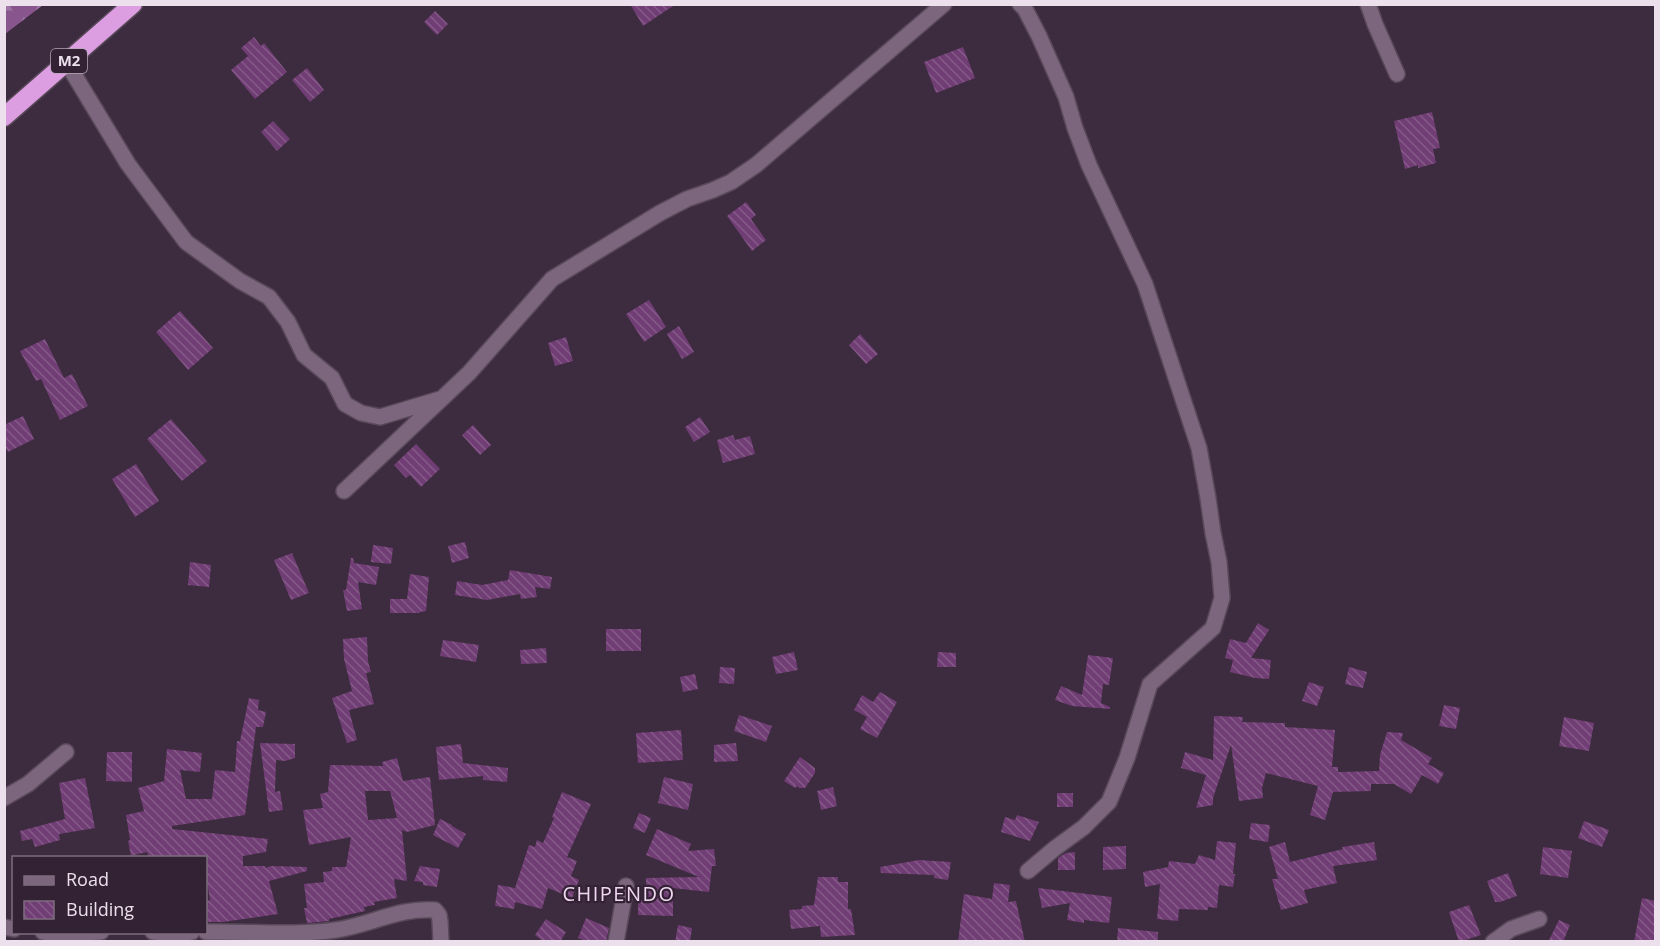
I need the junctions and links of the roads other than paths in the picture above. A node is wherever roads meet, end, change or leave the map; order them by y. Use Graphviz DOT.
graph roads {
  1 [pos="133,4"];
  2 [pos="944,4"];
  3 [pos="1020,4"];
  4 [pos="1368,4"];
  5 [pos="67,63"];
  6 [pos="1397,74"];
  7 [pos="4,117"];
  8 [pos="442,398"];
  9 [pos="344,491"];
  10 [pos="66,752"];
  11 [pos="4,798"];
  12 [pos="1028,871"];
  13 [pos="626,886"];
  14 [pos="1539,919"];
  15 [pos="207,932"];
  16 [pos="441,942"];
  17 [pos="616,942"];
  18 [pos="1493,942"];
  1 -- 5 [label="highway, M2"];
  2 -- 8 [label="street"];
  3 -- 12 [label="street"];
  4 -- 6 [label="street"];
  5 -- 7 [label="highway, M2"];
  5 -- 8 [label="street"];
  8 -- 9 [label="street"];
  10 -- 11 [label="street"];
  13 -- 17 [label="street"];
  14 -- 18 [label="street"];
  15 -- 16 [label="street"];
}
